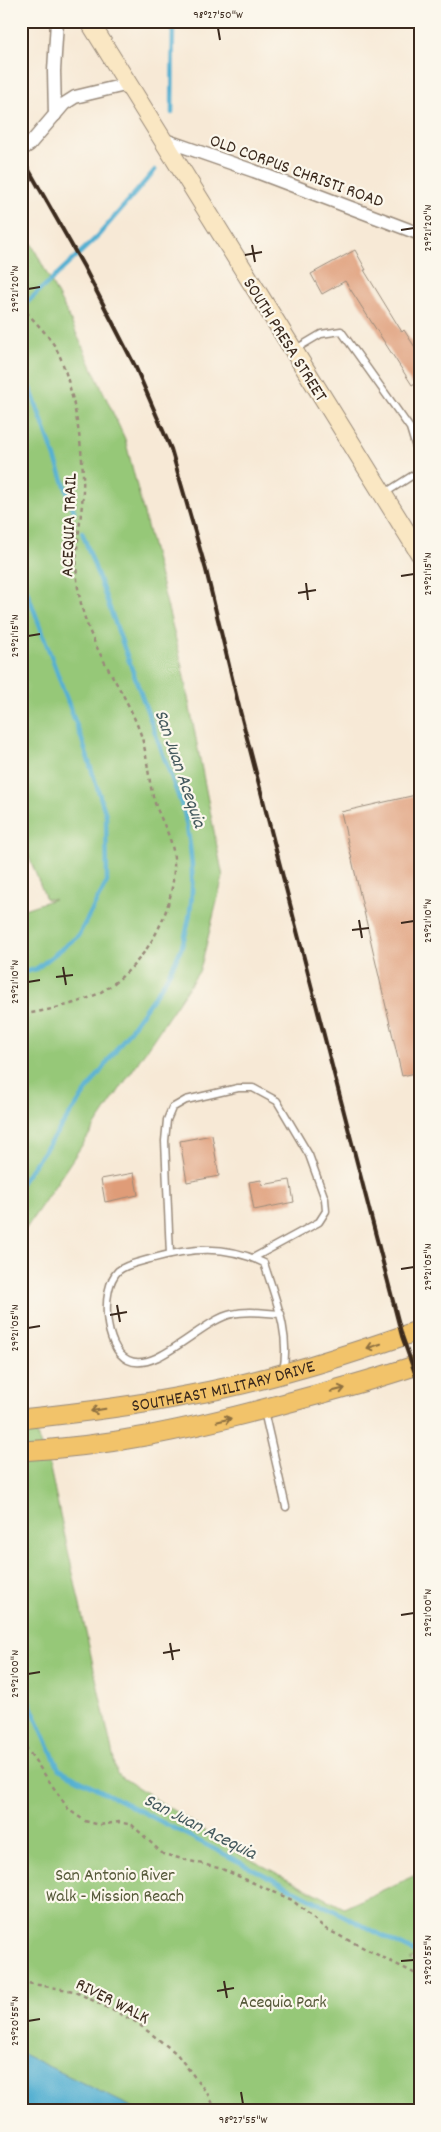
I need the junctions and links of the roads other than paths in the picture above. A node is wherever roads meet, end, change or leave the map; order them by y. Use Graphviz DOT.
graph roads {
  1 [pos="58,21"];
  2 [pos="89,21"];
  3 [pos="129,84"];
  4 [pos="55,115"];
  5 [pos="162,140"];
  6 [pos="21,150"];
  7 [pos="420,234"];
  8 [pos="293,350"];
  9 [pos="419,474"];
  10 [pos="382,495"];
  11 [pos="420,554"];
  12 [pos="170,1254"];
  13 [pos="253,1258"];
  14 [pos="281,1314"];
  15 [pos="420,1330"];
  16 [pos="420,1364"];
  17 [pos="283,1372"];
  18 [pos="290,1402"];
  19 [pos="264,1409"];
  20 [pos="21,1419"];
  21 [pos="21,1451"];
  22 [pos="286,1507"];
  1 -- 4 [label="street"];
  2 -- 3 [label="main road, SOUTH PRESA STREET"];
  3 -- 4 [label="street"];
  3 -- 5 [label="main road, SOUTH PRESA STREET"];
  4 -- 6 [label="street"];
  5 -- 7 [label="street, OLD CORPUS CHRISTI ROAD"];
  5 -- 8 [label="main road, SOUTH PRESA STREET"];
  8 -- 9 [label="lane"];
  8 -- 10 [label="main road, SOUTH PRESA STREET"];
  9 -- 10 [label="lane"];
  10 -- 11 [label="main road, SOUTH PRESA STREET"];
  12 -- 13 [label="lane"];
  12 -- 13 [label="lane"];
  12 -- 14 [label="lane"];
  13 -- 14 [label="lane"];
  14 -- 17 [label="lane"];
  15 -- 17 [label="main road, SOUTHEAST MILITARY DRIVE, one-way"];
  18 -- 16 [label="main road, SOUTHEAST MILITARY DRIVE, one-way"];
  17 -- 18 [label="main road"];
  17 -- 20 [label="main road, SOUTHEAST MILITARY DRIVE, one-way"];
  18 -- 19 [label="main road, SOUTHEAST MILITARY DRIVE"];
  21 -- 19 [label="main road, SOUTHEAST MILITARY DRIVE, one-way"];
  19 -- 22 [label="lane"];
}
